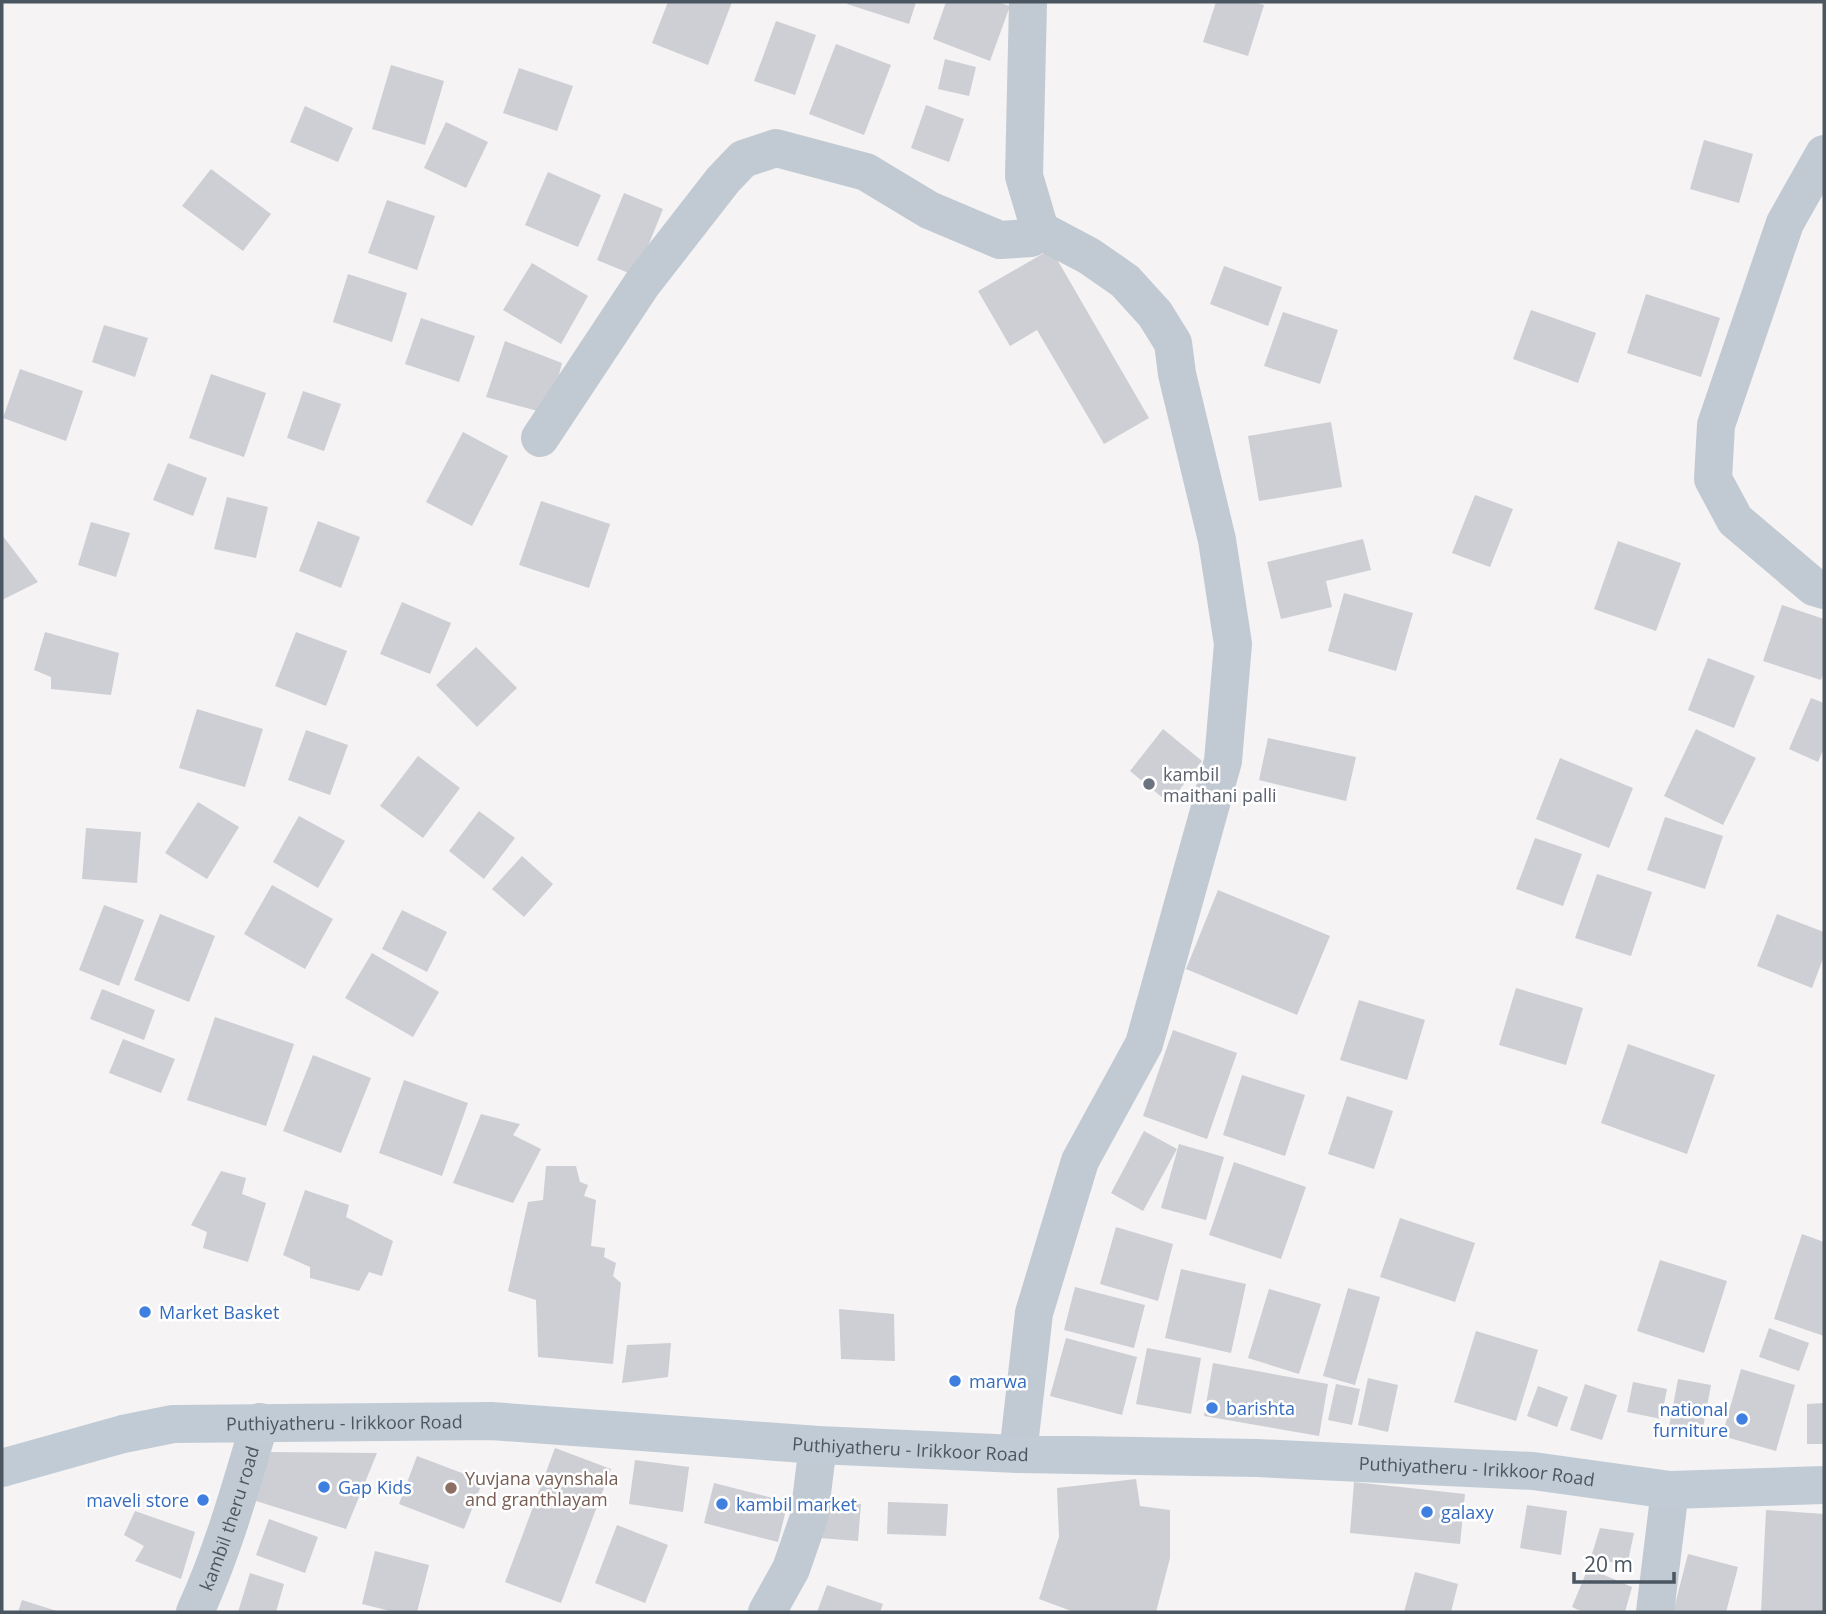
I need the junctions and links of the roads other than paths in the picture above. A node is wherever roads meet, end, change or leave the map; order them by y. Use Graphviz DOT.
graph roads {
  1 [pos="1028,2"];
  2 [pos="1824,154"];
  3 [pos="1040,230"];
  4 [pos="540,438"];
  5 [pos="1824,590"];
  6 [pos="260,1422"];
  7 [pos="818,1446"];
  8 [pos="1018,1454"];
  9 [pos="2,1468"];
  10 [pos="1824,1485"];
  11 [pos="1670,1490"];
  12 [pos="195,1612"];
  13 [pos="767,1612"];
  14 [pos="1655,1612"];
  1 -- 3 [label="street"];
  2 -- 5 [label="street"];
  3 -- 4 [label="street"];
  3 -- 8 [label="street"];
  6 -- 7 [label="main road, Puthiyatheru - Irikkoor Road"];
  6 -- 9 [label="main road, Puthiyatheru - Irikkoor Road"];
  6 -- 12 [label="street, kambil theru road"];
  7 -- 8 [label="main road, Puthiyatheru - Irikkoor Road"];
  7 -- 13 [label="street"];
  8 -- 11 [label="main road, Puthiyatheru - Irikkoor Road"];
  10 -- 11 [label="main road, Puthiyatheru - Irikkoor Road"];
  11 -- 14 [label="street"];
}
